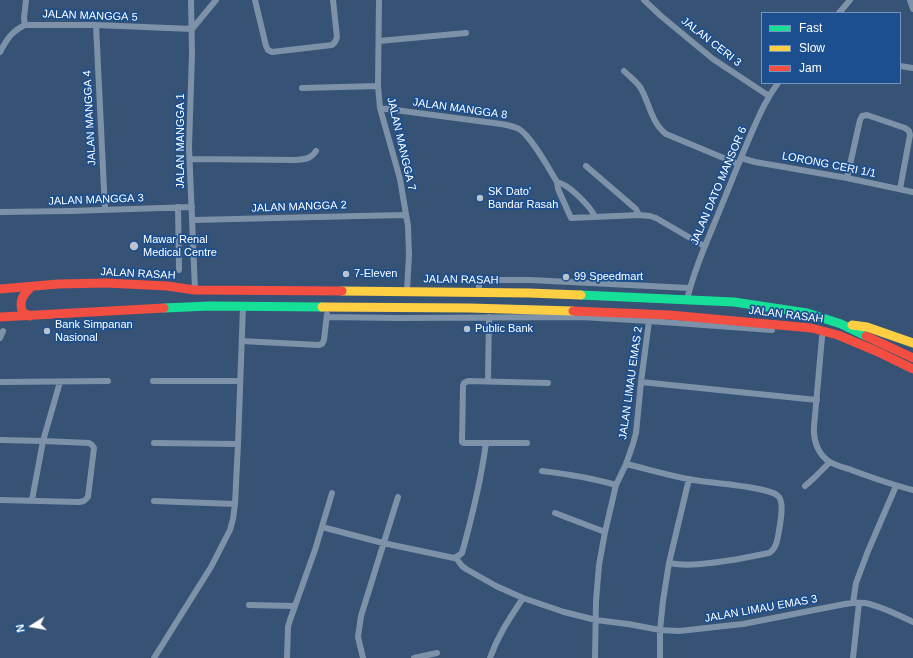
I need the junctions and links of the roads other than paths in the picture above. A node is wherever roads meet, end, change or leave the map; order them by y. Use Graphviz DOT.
graph roads {
  1 [pos="26,0"];
  2 [pos="191,0"];
  3 [pos="216,0"];
  4 [pos="255,0"];
  5 [pos="333,0"];
  6 [pos="379,0"];
  7 [pos="644,0"];
  8 [pos="850,0"];
  9 [pos="910,0"];
  10 [pos="913,8"];
  11 [pos="840,12"];
  12 [pos="25,25"];
  13 [pos="96,25"];
  14 [pos="192,29"];
  15 [pos="466,33"];
  16 [pos="379,41"];
  17 [pos="0,52"];
  18 [pos="901,66"];
  19 [pos="913,68"];
  20 [pos="624,71"];
  21 [pos="777,84"];
  22 [pos="378,86"];
  23 [pos="302,88"];
  24 [pos="769,96"];
  25 [pos="380,108"];
  26 [pos="316,152"];
  27 [pos="190,159"];
  28 [pos="740,161"];
  29 [pos="586,166"];
  30 [pos="847,178"];
  31 [pos="557,182"];
  32 [pos="900,189"];
  33 [pos="913,192"];
  34 [pos="178,207"];
  35 [pos="192,207"];
  36 [pos="105,210"];
  37 [pos="0,212"];
  38 [pos="406,215"];
  39 [pos="639,215"];
  40 [pos="595,217"];
  41 [pos="193,220"];
  42 [pos="704,246"];
  43 [pos="179,270"];
  44 [pos="530,280"];
  45 [pos="31,287"];
  46 [pos="690,288"];
  47 [pos="0,289"];
  48 [pos="195,290"];
  49 [pos="407,291"];
  50 [pos="479,292"];
  51 [pos="529,293"];
  52 [pos="687,300"];
  53 [pos="243,306"];
  54 [pos="327,307"];
  55 [pos="30,316"];
  56 [pos="0,317"];
  57 [pos="326,317"];
  58 [pos="489,317"];
  59 [pos="649,321"];
  60 [pos="841,324"];
  61 [pos="811,328"];
  62 [pos="3,330"];
  63 [pos="822,337"];
  64 [pos="0,338"];
  65 [pos="242,341"];
  66 [pos="844,342"];
  67 [pos="913,343"];
  68 [pos="913,358"];
  69 [pos="913,370"];
  70 [pos="913,378"];
  71 [pos="108,381"];
  72 [pos="154,381"];
  73 [pos="240,381"];
  74 [pos="488,381"];
  75 [pos="0,382"];
  76 [pos="60,382"];
  77 [pos="641,382"];
  78 [pos="548,383"];
  79 [pos="816,400"];
  80 [pos="0,440"];
  81 [pos="44,441"];
  82 [pos="486,443"];
  83 [pos="154,444"];
  84 [pos="238,444"];
  85 [pos="526,444"];
  86 [pos="830,462"];
  87 [pos="626,464"];
  88 [pos="542,471"];
  89 [pos="689,479"];
  90 [pos="616,485"];
  91 [pos="805,486"];
  92 [pos="896,486"];
  93 [pos="913,490"];
  94 [pos="332,493"];
  95 [pos="398,496"];
  96 [pos="0,500"];
  97 [pos="32,500"];
  98 [pos="154,501"];
  99 [pos="235,504"];
  100 [pos="555,512"];
  101 [pos="322,527"];
  102 [pos="605,532"];
  103 [pos="383,544"];
  104 [pos="456,558"];
  105 [pos="669,564"];
  106 [pos="523,598"];
  107 [pos="856,603"];
  108 [pos="249,605"];
  109 [pos="294,606"];
  110 [pos="596,620"];
  111 [pos="913,622"];
  112 [pos="660,630"];
  113 [pos="437,653"];
  114 [pos="154,658"];
  115 [pos="287,658"];
  116 [pos="363,658"];
  117 [pos="414,658"];
  118 [pos="490,658"];
  119 [pos="595,658"];
  120 [pos="660,658"];
  121 [pos="853,658"];
  1 -- 12 [label="street"];
  2 -- 14 [label="street, JALAN MANGGA 1"];
  3 -- 14 [label="street"];
  4 -- 5 [label="street"];
  6 -- 16 [label="street, JALAN MANGGA 7"];
  7 -- 24 [label="street, JALAN CERI 3"];
  8 -- 11 [label="street"];
  9 -- 10 [label="street"];
  12 -- 13 [label="street, JALAN MANGGA 5"];
  12 -- 17 [label="street"];
  13 -- 14 [label="street, JALAN MANGGA 5"];
  13 -- 36 [label="street, JALAN MANGGA 4"];
  14 -- 27 [label="street, JALAN MANGGA 1"];
  15 -- 16 [label="street"];
  16 -- 22 [label="street, JALAN MANGGA 7"];
  18 -- 19 [label="street"];
  20 -- 28 [label="street, LORONG CERI 1/1"];
  21 -- 24 [label="street, JALAN DATO MANSOR 6"];
  22 -- 23 [label="street"];
  22 -- 25 [label="street, JALAN MANGGA 7"];
  24 -- 28 [label="street, JALAN DATO MANSOR 6"];
  25 -- 31 [label="street, JALAN MANGGA 8"];
  25 -- 38 [label="street, JALAN MANGGA 7"];
  26 -- 27 [label="street"];
  27 -- 35 [label="street, JALAN MANGGA 1"];
  28 -- 30 [label="street, LORONG CERI 1/1"];
  28 -- 42 [label="street, JALAN DATO MANSOR 6"];
  29 -- 39 [label="street"];
  30 -- 32 [label="street, LORONG CERI 1/1"];
  30 -- 32 [label="street"];
  31 -- 40 [label="street, JALAN MANGGA 8"];
  31 -- 40 [label="street, JALAN MANGGA 8"];
  32 -- 33 [label="street, LORONG CERI 1/1"];
  34 -- 35 [label="street, JALAN MANGGA 3"];
  34 -- 36 [label="street, JALAN MANGGA 3"];
  34 -- 43 [label="street"];
  35 -- 41 [label="street, JALAN MANGGA 1"];
  36 -- 37 [label="street, JALAN MANGGA 3"];
  38 -- 41 [label="street, JALAN MANGGA 2"];
  38 -- 49 [label="street, JALAN MANGGA 7"];
  39 -- 40 [label="street"];
  39 -- 42 [label="street"];
  41 -- 48 [label="street, JALAN MANGGA 1"];
  42 -- 46 [label="street, JALAN DATO MANSOR 6"];
  44 -- 46 [label="street"];
  44 -- 50 [label="street"];
  44 -- 51 [label="street"];
  45 -- 47 [label="highway, JALAN RASAH"];
  45 -- 48 [label="highway, JALAN RASAH"];
  45 -- 55 [label="highway"];
  46 -- 52 [label="street, JALAN DATO MANSOR 6"];
  48 -- 49 [label="highway, JALAN RASAH"];
  49 -- 50 [label="highway, JALAN RASAH"];
  50 -- 51 [label="highway, JALAN RASAH"];
  51 -- 52 [label="highway, JALAN RASAH"];
  52 -- 60 [label="highway, JALAN RASAH"];
  53 -- 54 [label="highway, JALAN RASAH"];
  53 -- 55 [label="highway, JALAN RASAH"];
  53 -- 65 [label="street"];
  54 -- 57 [label="street"];
  54 -- 61 [label="highway, JALAN RASAH"];
  55 -- 56 [label="highway, JALAN RASAH"];
  57 -- 58 [label="street"];
  57 -- 65 [label="street"];
  58 -- 59 [label="street"];
  58 -- 74 [label="street"];
  59 -- 63 [label="street"];
  59 -- 77 [label="street, JALAN LIMAU EMAS 2"];
  60 -- 67 [label="highway"];
  60 -- 68 [label="highway, JALAN RASAH"];
  61 -- 66 [label="highway"];
  61 -- 69 [label="highway, JALAN RASAH"];
  62 -- 64 [label="street"];
  63 -- 66 [label="street"];
  63 -- 79 [label="street"];
  65 -- 73 [label="street"];
  66 -- 70 [label="highway"];
  71 -- 76 [label="street"];
  72 -- 73 [label="street"];
  73 -- 84 [label="street"];
  74 -- 78 [label="street"];
  74 -- 82 [label="street"];
  75 -- 76 [label="street"];
  76 -- 81 [label="street"];
  77 -- 79 [label="street"];
  77 -- 87 [label="street, JALAN LIMAU EMAS 2"];
  79 -- 86 [label="street"];
  80 -- 81 [label="street"];
  81 -- 97 [label="street"];
  81 -- 97 [label="street"];
  82 -- 85 [label="street"];
  82 -- 104 [label="street"];
  83 -- 84 [label="street"];
  84 -- 99 [label="street"];
  86 -- 91 [label="street"];
  86 -- 92 [label="street"];
  87 -- 89 [label="street"];
  87 -- 90 [label="street, JALAN LIMAU EMAS 2"];
  88 -- 90 [label="street"];
  89 -- 105 [label="street"];
  89 -- 105 [label="street"];
  90 -- 102 [label="street, JALAN LIMAU EMAS 2"];
  92 -- 93 [label="street"];
  92 -- 107 [label="street"];
  94 -- 101 [label="street"];
  95 -- 103 [label="street"];
  96 -- 97 [label="street"];
  98 -- 99 [label="street"];
  99 -- 114 [label="street"];
  100 -- 102 [label="street"];
  101 -- 103 [label="street"];
  101 -- 109 [label="street"];
  102 -- 110 [label="street, JALAN LIMAU EMAS 2"];
  103 -- 104 [label="street"];
  103 -- 116 [label="street"];
  104 -- 106 [label="street, JALAN LIMAU EMAS 3"];
  105 -- 112 [label="street"];
  106 -- 110 [label="street, JALAN LIMAU EMAS 3"];
  106 -- 118 [label="street"];
  107 -- 111 [label="street, JALAN LIMAU EMAS 3"];
  107 -- 112 [label="street, JALAN LIMAU EMAS 3"];
  107 -- 121 [label="street"];
  108 -- 109 [label="street"];
  109 -- 115 [label="street"];
  110 -- 112 [label="street, JALAN LIMAU EMAS 3"];
  110 -- 119 [label="street, JALAN LIMAU EMAS 2"];
  112 -- 120 [label="street"];
  113 -- 117 [label="street"];
}
